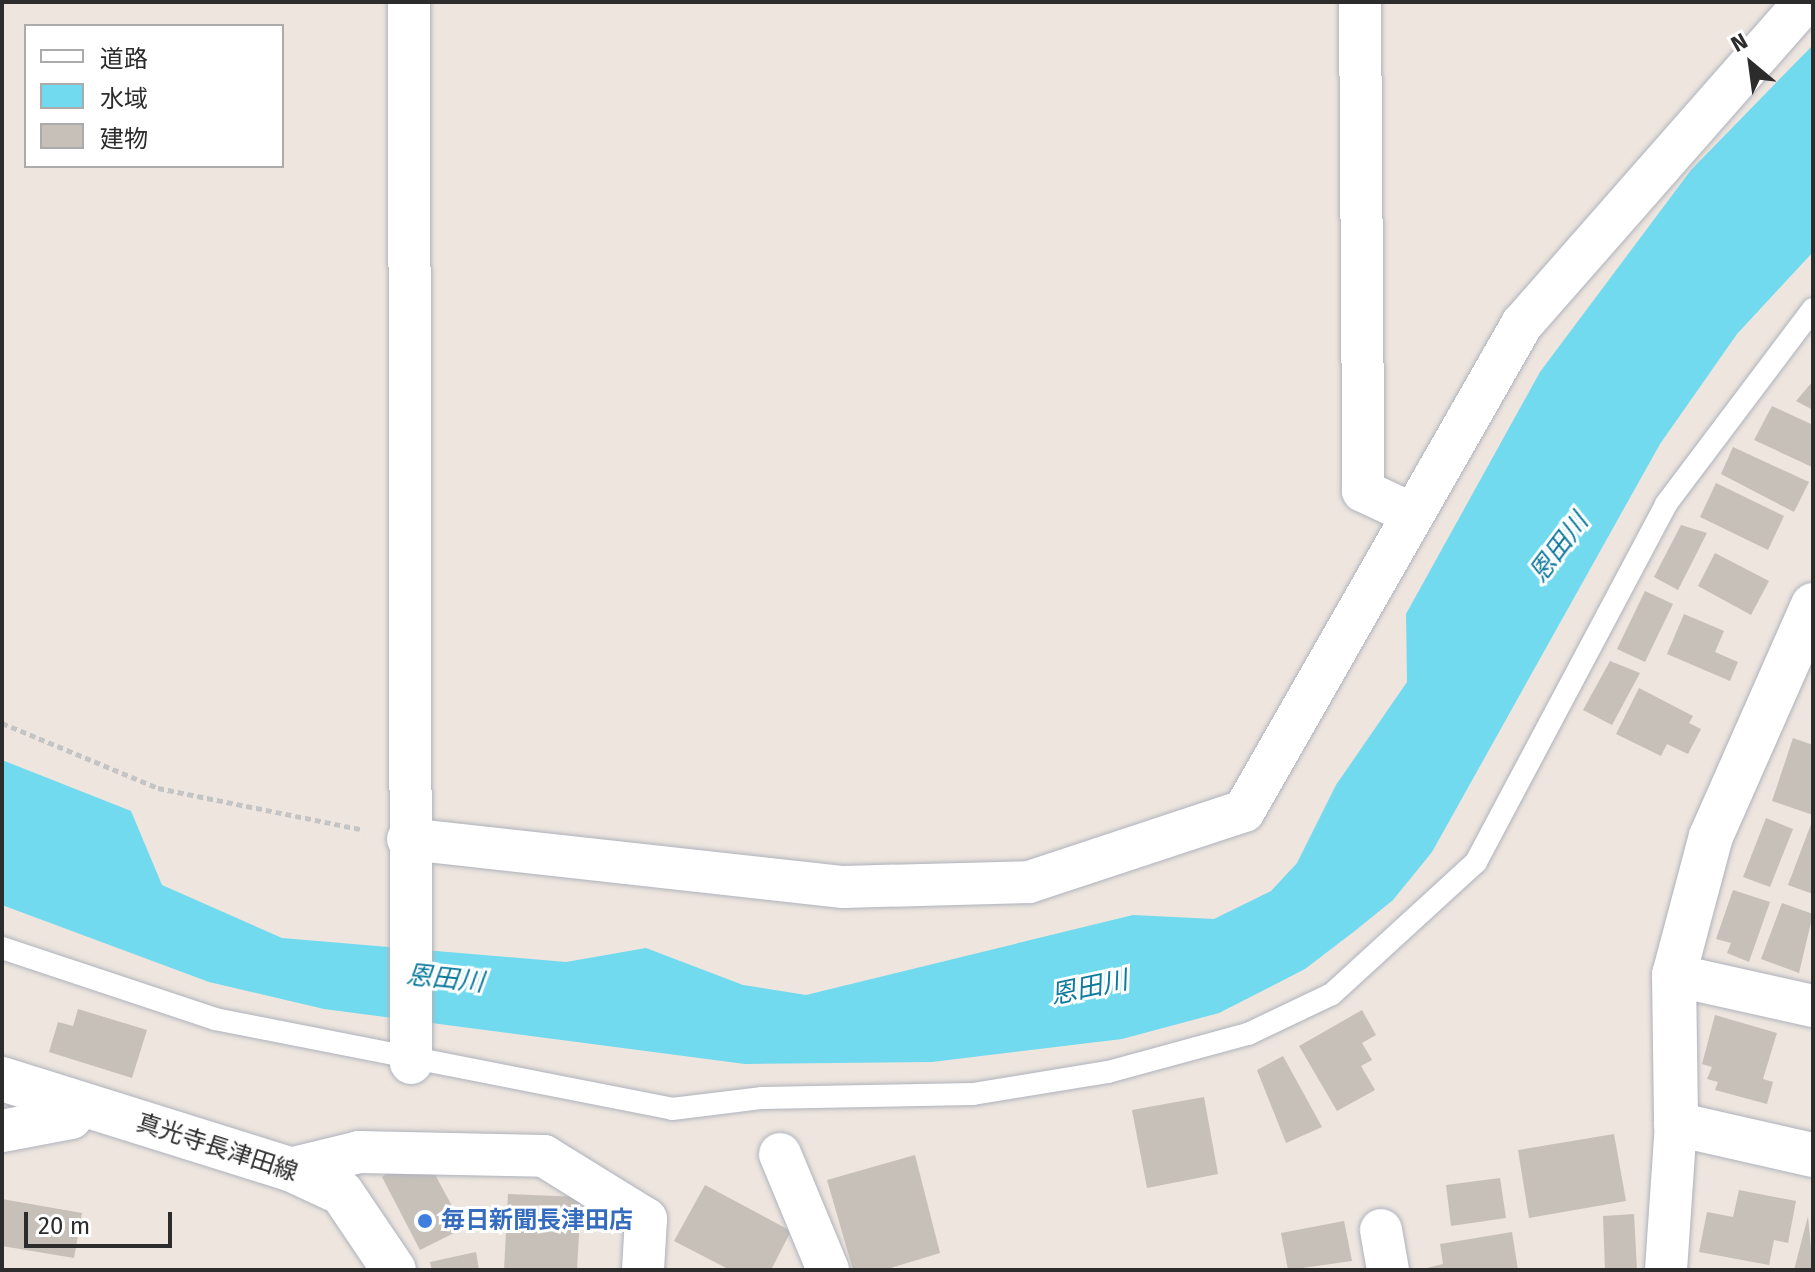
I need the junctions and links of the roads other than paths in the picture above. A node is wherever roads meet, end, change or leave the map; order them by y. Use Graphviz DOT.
graph roads {
  1 [pos="409,2"];
  2 [pos="1360,2"];
  3 [pos="1805,2"];
  4 [pos="1813,309"];
  5 [pos="1412,514"];
  6 [pos="1813,605"];
  7 [pos="409,846"];
  8 [pos="2,948"];
  9 [pos="1674,975"];
  10 [pos="1813,1006"];
  11 [pos="410,1050"];
  12 [pos="2,1079"];
  13 [pos="81,1105"];
  14 [pos="1676,1124"];
  15 [pos="2,1131"];
  16 [pos="780,1154"];
  17 [pos="1813,1155"];
  18 [pos="290,1169"];
  19 [pos="1381,1230"];
  20 [pos="653,1266"];
  21 [pos="394,1270"];
  22 [pos="828,1270"];
  23 [pos="1388,1270"];
  24 [pos="1666,1270"];
  1 -- 7 [label="street"];
  2 -- 5 [label="street"];
  3 -- 5 [label="street"];
  4 -- 11 [label="lane"];
  5 -- 7 [label="street"];
  6 -- 9 [label="street"];
  7 -- 11 [label="street"];
  8 -- 11 [label="lane"];
  9 -- 10 [label="street"];
  9 -- 14 [label="street"];
  12 -- 13 [label="street, 真光寺長津田線"];
  13 -- 15 [label="street"];
  13 -- 18 [label="street, 真光寺長津田線"];
  14 -- 17 [label="street"];
  14 -- 24 [label="street"];
  16 -- 22 [label="street"];
  18 -- 20 [label="street"];
  18 -- 21 [label="street, 真光寺長津田線"];
  19 -- 23 [label="street"];
}
